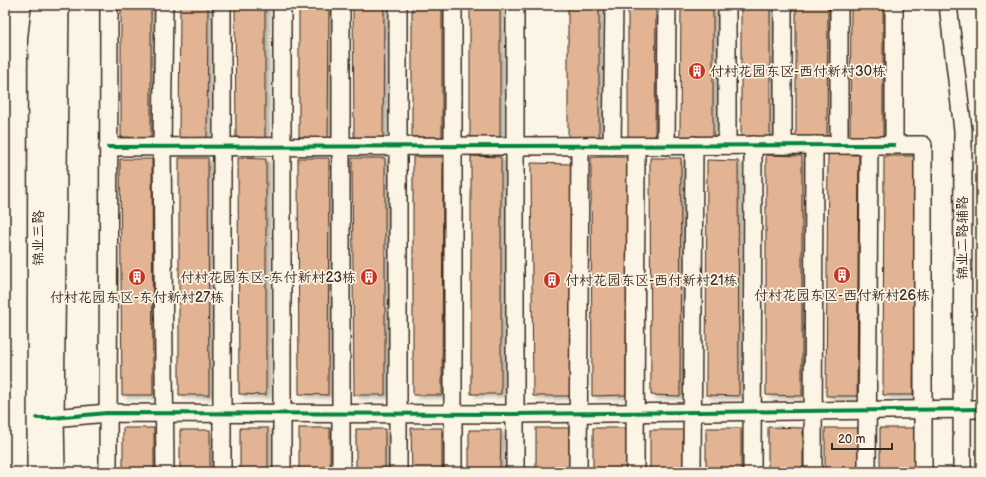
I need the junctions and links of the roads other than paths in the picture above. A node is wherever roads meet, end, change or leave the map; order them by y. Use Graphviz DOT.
graph roads {
  1 [pos="43,5"];
  2 [pos="58,5"];
  3 [pos="109,5"];
  4 [pos="164,5"];
  5 [pos="222,5"];
  6 [pos="282,5"];
  7 [pos="341,5"];
  8 [pos="398,5"];
  9 [pos="453,5"];
  10 [pos="515,5"];
  11 [pos="614,5"];
  12 [pos="667,5"];
  13 [pos="727,5"];
  14 [pos="783,5"];
  15 [pos="839,5"];
  16 [pos="894,5"];
  17 [pos="948,5"];
  18 [pos="839,144"];
  19 [pos="453,145"];
  20 [pos="694,145"];
  21 [pos="727,145"];
  22 [pos="752,145"];
  23 [pos="783,145"];
  24 [pos="814,145"];
  25 [pos="869,145"];
  26 [pos="894,145"];
  27 [pos="162,146"];
  28 [pos="222,146"];
  29 [pos="282,146"];
  30 [pos="340,146"];
  31 [pos="515,146"];
  32 [pos="580,146"];
  33 [pos="612,146"];
  34 [pos="636,146"];
  35 [pos="666,146"];
  36 [pos="108,147"];
  37 [pos="398,147"];
  38 [pos="981,409"];
  39 [pos="867,410"];
  40 [pos="923,410"];
  41 [pos="962,410"];
  42 [pos="752,411"];
  43 [pos="813,411"];
  44 [pos="578,412"];
  45 [pos="635,412"];
  46 [pos="692,412"];
  47 [pos="107,413"];
  48 [pos="165,413"];
  49 [pos="282,413"];
  50 [pos="222,414"];
  51 [pos="341,414"];
  52 [pos="398,414"];
  53 [pos="453,414"];
  54 [pos="515,414"];
  55 [pos="45,418"];
  56 [pos="38,472"];
  57 [pos="54,472"];
  58 [pos="108,472"];
  59 [pos="165,472"];
  60 [pos="222,472"];
  61 [pos="282,472"];
  62 [pos="341,472"];
  63 [pos="398,472"];
  64 [pos="453,472"];
  65 [pos="515,472"];
  66 [pos="578,472"];
  67 [pos="635,472"];
  68 [pos="692,472"];
  69 [pos="752,472"];
  70 [pos="813,472"];
  71 [pos="867,472"];
  72 [pos="923,472"];
  73 [pos="962,472"];
  1 -- 55 [label="street, 锦业三路"];
  2 -- 55 [label="street, 锦业三路"];
  3 -- 36 [label="street"];
  4 -- 27 [label="street"];
  5 -- 28 [label="street"];
  6 -- 29 [label="street"];
  7 -- 30 [label="street"];
  8 -- 37 [label="street"];
  9 -- 19 [label="street"];
  10 -- 31 [label="street"];
  11 -- 33 [label="street"];
  12 -- 35 [label="street"];
  13 -- 21 [label="street"];
  14 -- 23 [label="street"];
  15 -- 18 [label="street"];
  16 -- 26 [label="street"];
  17 -- 41 [label="street, 锦业二路辅路"];
  18 -- 24 [label="street"];
  18 -- 25 [label="street"];
  19 -- 31 [label="street"];
  19 -- 37 [label="street"];
  19 -- 53 [label="street"];
  20 -- 21 [label="street"];
  20 -- 35 [label="street"];
  20 -- 46 [label="street"];
  21 -- 22 [label="street"];
  22 -- 23 [label="street"];
  22 -- 42 [label="street"];
  23 -- 24 [label="street"];
  24 -- 43 [label="street"];
  25 -- 26 [label="street"];
  25 -- 39 [label="street"];
  26 -- 40 [label="street"];
  27 -- 28 [label="street"];
  27 -- 36 [label="street"];
  27 -- 48 [label="street"];
  28 -- 29 [label="street"];
  28 -- 50 [label="street"];
  29 -- 30 [label="street"];
  29 -- 49 [label="street"];
  30 -- 37 [label="street"];
  30 -- 51 [label="street"];
  31 -- 32 [label="street"];
  31 -- 54 [label="street"];
  32 -- 33 [label="street"];
  32 -- 44 [label="street"];
  33 -- 34 [label="street"];
  34 -- 35 [label="street"];
  34 -- 45 [label="street"];
  36 -- 47 [label="street"];
  37 -- 52 [label="street"];
  38 -- 41 [label="street"];
  39 -- 40 [label="street"];
  39 -- 43 [label="street"];
  39 -- 71 [label="street"];
  40 -- 41 [label="street"];
  40 -- 72 [label="street"];
  41 -- 73 [label="street, 锦业二路辅路"];
  42 -- 43 [label="street"];
  42 -- 46 [label="street"];
  42 -- 69 [label="street"];
  43 -- 70 [label="street"];
  44 -- 45 [label="street"];
  44 -- 54 [label="street"];
  44 -- 66 [label="street"];
  45 -- 46 [label="street"];
  45 -- 67 [label="street"];
  46 -- 68 [label="street"];
  47 -- 48 [label="street"];
  47 -- 55 [label="street"];
  47 -- 58 [label="street"];
  48 -- 50 [label="street"];
  48 -- 59 [label="street"];
  49 -- 50 [label="street"];
  49 -- 51 [label="street"];
  49 -- 61 [label="street"];
  50 -- 60 [label="street"];
  51 -- 52 [label="street"];
  51 -- 62 [label="street"];
  52 -- 53 [label="street"];
  52 -- 63 [label="street"];
  53 -- 54 [label="street"];
  53 -- 64 [label="street"];
  54 -- 65 [label="street"];
  55 -- 56 [label="street, 锦业三路"];
  55 -- 57 [label="street, 锦业三路"];
}
